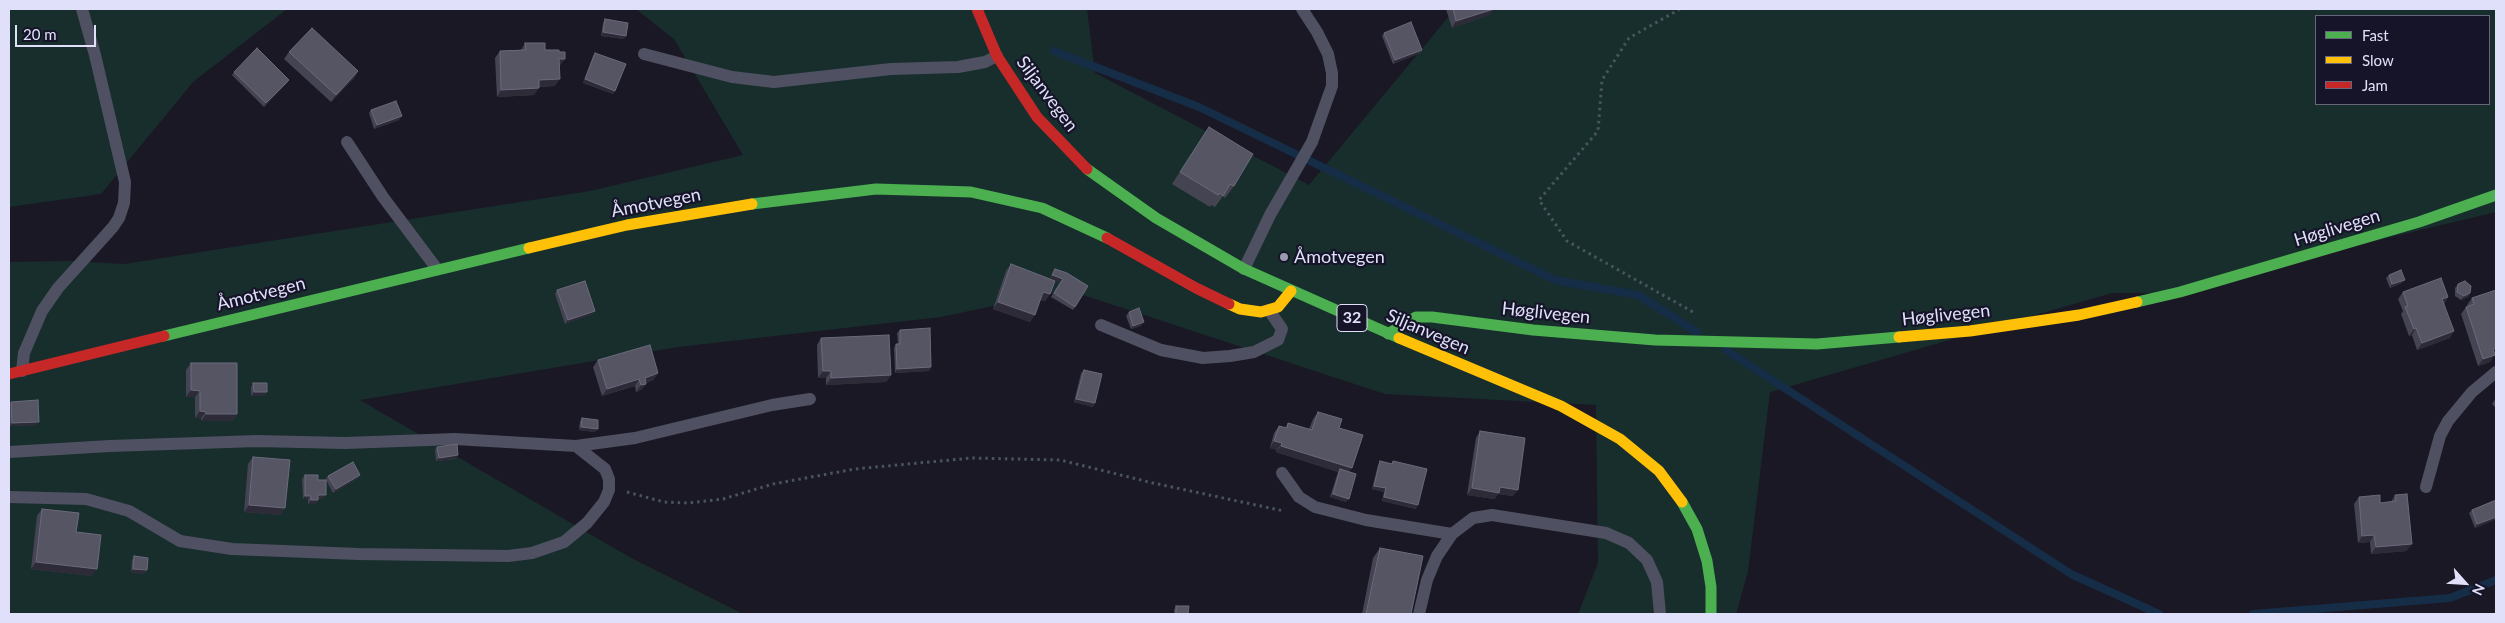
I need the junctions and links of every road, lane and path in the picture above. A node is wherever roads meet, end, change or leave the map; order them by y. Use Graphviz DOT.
graph roads {
  1 [pos="82,9"];
  2 [pos="978,9"];
  3 [pos="1302,9"];
  4 [pos="1680,9"];
  5 [pos="644,54"];
  6 [pos="997,56"];
  7 [pos="347,142"];
  8 [pos="2496,195"];
  9 [pos="438,269"];
  10 [pos="1244,269"];
  11 [pos="1291,291"];
  12 [pos="1269,310"];
  13 [pos="1701,317"];
  14 [pos="1101,326"];
  15 [pos="1388,334"];
  16 [pos="22,371"];
  17 [pos="2496,372"];
  18 [pos="9,374"];
  19 [pos="810,399"];
  20 [pos="576,446"];
  21 [pos="9,452"];
  22 [pos="1282,473"];
  23 [pos="2426,487"];
  24 [pos="609,490"];
  25 [pos="9,497"];
  26 [pos="1315,507"];
  27 [pos="1452,534"];
  28 [pos="1419,614"];
  29 [pos="1660,614"];
  30 [pos="1711,614"];
  1 -- 16 [label="lane"];
  2 -- 6 [label="main road, Siljanvegen / 32"];
  3 -- 10 [label="lane"];
  4 -- 13 [label="path"];
  5 -- 6 [label="lane"];
  6 -- 10 [label="main road, Siljanvegen / 32"];
  7 -- 9 [label="lane"];
  8 -- 15 [label="main road, Høglivegen"];
  9 -- 12 [label="main road, Åmotvegen"];
  9 -- 16 [label="main road, Åmotvegen"];
  10 -- 11 [label="main road, Siljanvegen / 32"];
  11 -- 12 [label="main road"];
  11 -- 15 [label="main road, Siljanvegen / 32"];
  12 -- 14 [label="lane"];
  15 -- 30 [label="main road, Siljanvegen / 32"];
  16 -- 18 [label="main road, Åmotvegen"];
  17 -- 23 [label="lane"];
  19 -- 20 [label="lane"];
  20 -- 21 [label="lane"];
  20 -- 24 [label="lane"];
  22 -- 26 [label="lane"];
  24 -- 25 [label="lane"];
  24 -- 26 [label="path"];
  26 -- 27 [label="lane"];
  27 -- 28 [label="lane"];
  27 -- 29 [label="lane"];
}
